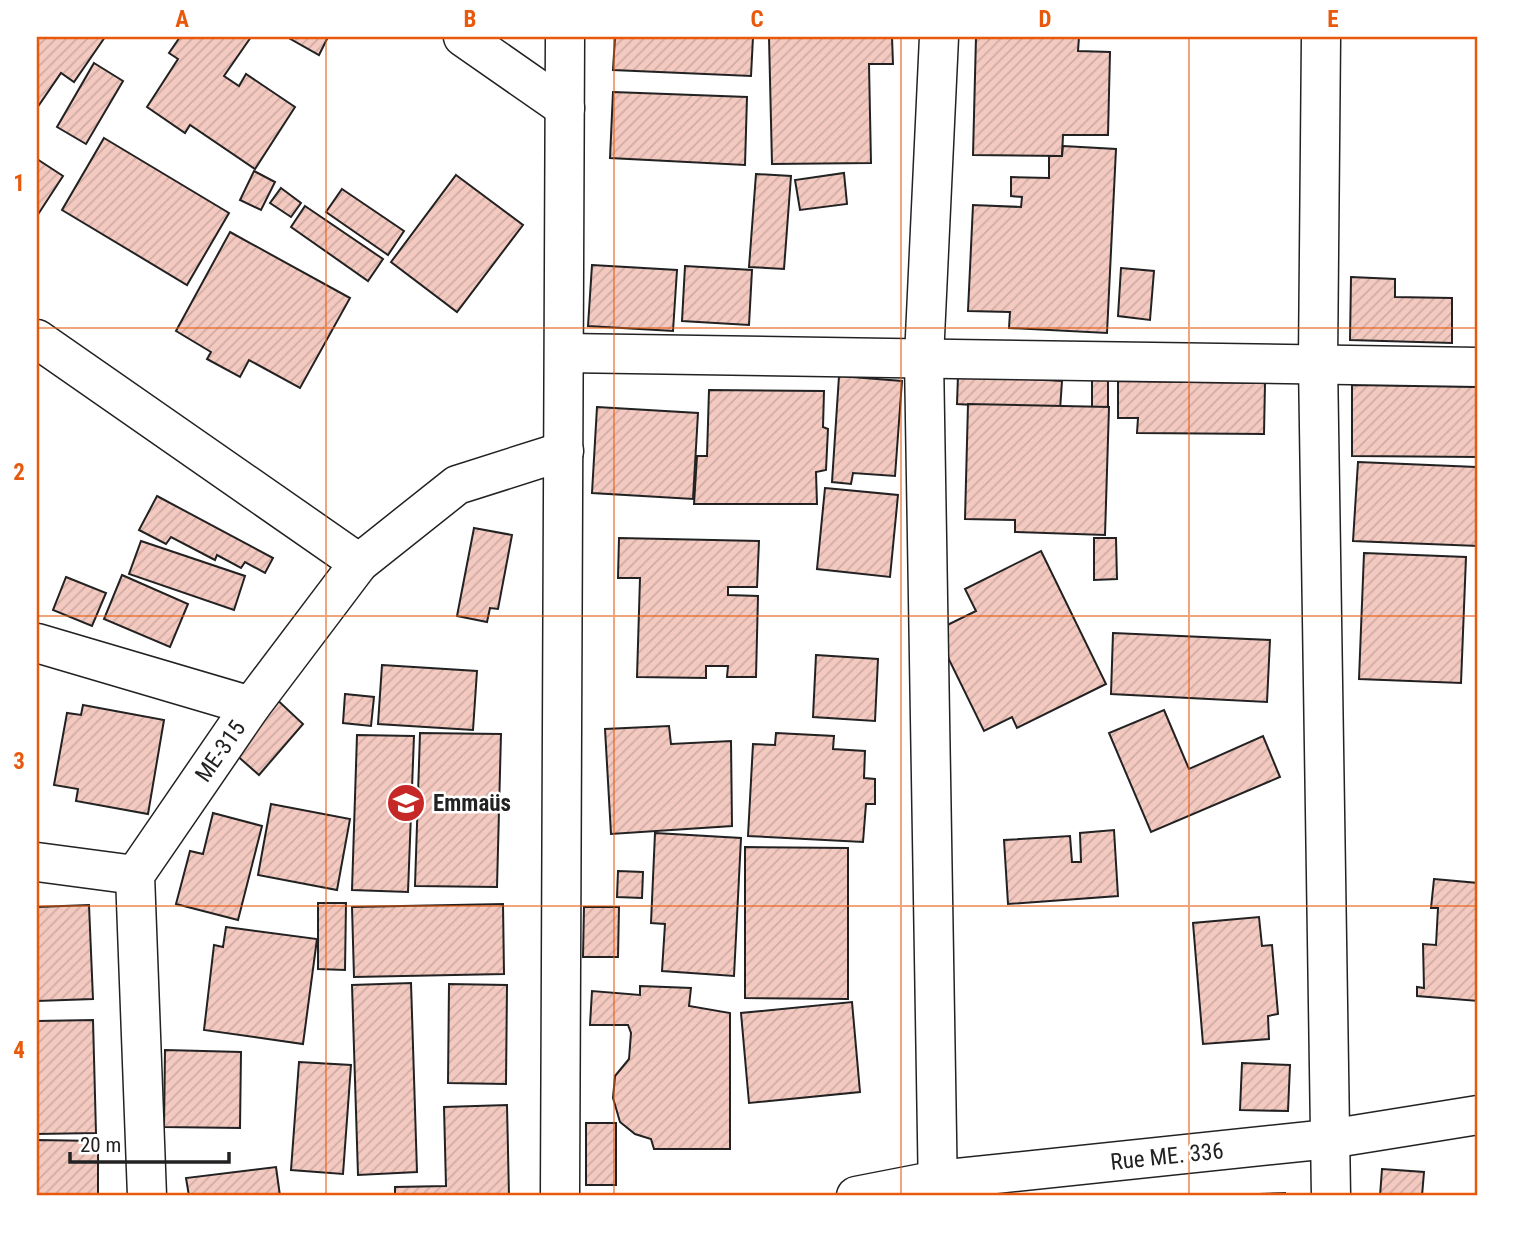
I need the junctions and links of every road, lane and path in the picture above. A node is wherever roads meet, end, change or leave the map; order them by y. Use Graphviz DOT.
graph roads {
  1 [pos="463,37"];
  2 [pos="565,37"];
  3 [pos="939,37"];
  4 [pos="1321,37"];
  5 [pos="565,108"];
  6 [pos="37,339"];
  7 [pos="565,353"];
  8 [pos="924,358"];
  9 [pos="1318,362"];
  10 [pos="1478,367"];
  11 [pos="564,451"];
  12 [pos="359,563"];
  13 [pos="37,643"];
  14 [pos="251,706"];
  15 [pos="37,862"];
  16 [pos="135,875"];
  17 [pos="1478,1115"];
  18 [pos="1329,1139"];
  19 [pos="938,1188"];
  20 [pos="147,1196"];
  21 [pos="560,1196"];
  22 [pos="856,1196"];
  23 [pos="1331,1196"];
  1 -- 5 [label="street"];
  2 -- 5 [label="street"];
  3 -- 8 [label="street"];
  4 -- 9 [label="street"];
  5 -- 7 [label="street"];
  6 -- 12 [label="street"];
  7 -- 8 [label="street"];
  7 -- 11 [label="street"];
  8 -- 9 [label="street"];
  8 -- 19 [label="street"];
  9 -- 10 [label="street"];
  9 -- 18 [label="street"];
  11 -- 12 [label="street, ME-315"];
  11 -- 21 [label="street"];
  12 -- 14 [label="street, ME-315"];
  13 -- 14 [label="street"];
  14 -- 16 [label="street, ME-315"];
  15 -- 16 [label="street"];
  16 -- 20 [label="street"];
  17 -- 18 [label="street, Rue ME. 336"];
  18 -- 19 [label="street, Rue ME. 336"];
  18 -- 23 [label="street"];
  19 -- 22 [label="street, Rue ME. 336"];
}
